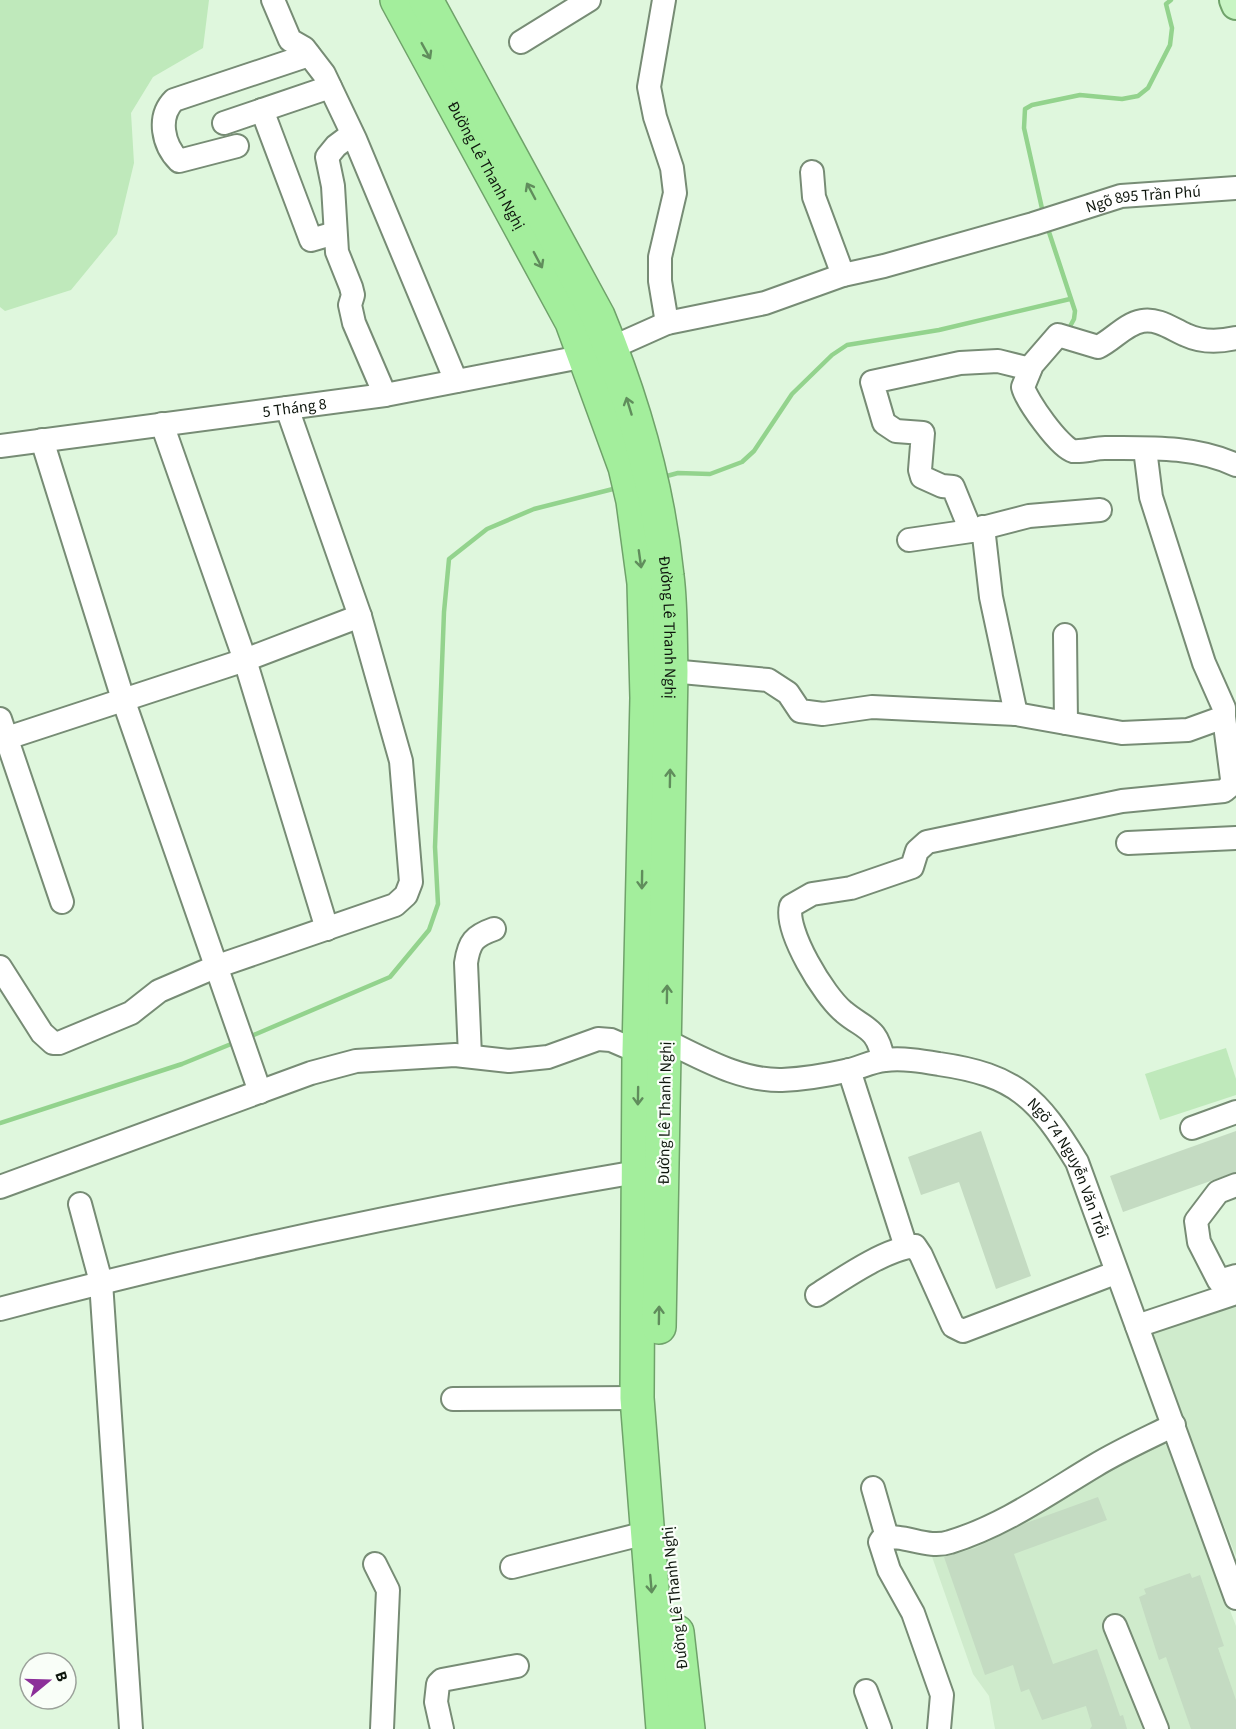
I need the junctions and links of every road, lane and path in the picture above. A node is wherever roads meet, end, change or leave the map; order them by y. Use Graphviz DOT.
graph roads {
  1 [pos="273,0"];
  2 [pos="397,0"];
  3 [pos="426,0"];
  4 [pos="589,0"];
  5 [pos="664,0"];
  6 [pos="1234,0"];
  7 [pos="1236,5"];
  8 [pos="521,42"];
  9 [pos="309,55"];
  10 [pos="330,87"];
  11 [pos="467,99"];
  12 [pos="262,110"];
  13 [pos="224,123"];
  14 [pos="352,134"];
  15 [pos="237,146"];
  16 [pos="812,172"];
  17 [pos="1236,188"];
  18 [pos="335,233"];
  19 [pos="843,275"];
  20 [pos="667,323"];
  21 [pos="1236,338"];
  22 [pos="598,352"];
  23 [pos="1030,369"];
  24 [pos="456,381"];
  25 [pos="385,395"];
  26 [pos="287,408"];
  27 [pos="162,424"];
  28 [pos="42,440"];
  29 [pos="0,446"];
  30 [pos="1145,449"];
  31 [pos="1236,465"];
  32 [pos="644,498"];
  33 [pos="1100,510"];
  34 [pos="977,529"];
  35 [pos="909,540"];
  36 [pos="360,616"];
  37 [pos="1065,635"];
  38 [pos="245,660"];
  39 [pos="671,671"];
  40 [pos="123,699"];
  41 [pos="1228,709"];
  42 [pos="1016,714"];
  43 [pos="1066,723"];
  44 [pos="3,729"];
  45 [pos="656,829"];
  46 [pos="1236,838"];
  47 [pos="1128,843"];
  48 [pos="62,902"];
  49 [pos="327,929"];
  50 [pos="494,929"];
  51 [pos="0,967"];
  52 [pos="215,967"];
  53 [pos="652,1047"];
  54 [pos="470,1056"];
  55 [pos="883,1060"];
  56 [pos="849,1070"];
  57 [pos="257,1084"];
  58 [pos="1236,1112"];
  59 [pos="1192,1128"];
  60 [pos="637,1172"];
  61 [pos="1236,1185"];
  62 [pos="0,1187"];
  63 [pos="80,1204"];
  64 [pos="906,1247"];
  65 [pos="1115,1273"];
  66 [pos="1236,1276"];
  67 [pos="101,1282"];
  68 [pos="1236,1293"];
  69 [pos="818,1295"];
  70 [pos="0,1309"];
  71 [pos="1137,1326"];
  72 [pos="637,1398"];
  73 [pos="453,1399"];
  74 [pos="1174,1425"];
  75 [pos="873,1488"];
  76 [pos="646,1533"];
  77 [pos="887,1537"];
  78 [pos="375,1564"];
  79 [pos="512,1567"];
  80 [pos="1236,1598"];
  81 [pos="1115,1626"];
  82 [pos="517,1666"];
  83 [pos="866,1691"];
  84 [pos="131,1729"];
  85 [pos="382,1729"];
  86 [pos="442,1729"];
  87 [pos="663,1729"];
  88 [pos="687,1729"];
  89 [pos="880,1729"];
  90 [pos="939,1729"];
  91 [pos="1157,1729"];
  1 -- 9 [label="street"];
  2 -- 11 [label="highway, Đường Lê Thanh Nghị, one-way"];
  3 -- 11 [label="highway, Đường Lê Thanh Nghị"];
  4 -- 8 [label="street"];
  5 -- 20 [label="street"];
  6 -- 7 [label="main road"];
  9 -- 10 [label="street"];
  9 -- 15 [label="street"];
  10 -- 12 [label="street"];
  10 -- 14 [label="street"];
  11 -- 22 [label="highway, Đường Lê Thanh Nghị"];
  12 -- 13 [label="street"];
  12 -- 18 [label="street"];
  14 -- 18 [label="street"];
  14 -- 24 [label="street"];
  16 -- 19 [label="street"];
  17 -- 19 [label="street, Ngõ 895 Trần Phú"];
  18 -- 25 [label="street"];
  19 -- 20 [label="street, 5 Tháng 8"];
  20 -- 22 [label="street, 5 Tháng 8"];
  21 -- 23 [label="street"];
  22 -- 24 [label="street, 5 Tháng 8"];
  22 -- 32 [label="highway, Đường Lê Thanh Nghị"];
  23 -- 30 [label="street"];
  23 -- 34 [label="street"];
  24 -- 25 [label="street, 5 Tháng 8"];
  25 -- 26 [label="street, 5 Tháng 8"];
  26 -- 27 [label="street, 5 Tháng 8"];
  26 -- 36 [label="street"];
  27 -- 28 [label="street, 5 Tháng 8"];
  27 -- 38 [label="street"];
  28 -- 29 [label="street, 5 Tháng 8"];
  28 -- 40 [label="street"];
  30 -- 31 [label="street"];
  30 -- 41 [label="street"];
  32 -- 39 [label="highway, Đường Lê Thanh Nghị"];
  32 -- 45 [label="highway, Đường Lê Thanh Nghị, one-way"];
  33 -- 34 [label="street"];
  34 -- 35 [label="street"];
  34 -- 42 [label="street"];
  36 -- 38 [label="street"];
  36 -- 49 [label="street"];
  37 -- 43 [label="street"];
  38 -- 40 [label="street"];
  38 -- 49 [label="street"];
  39 -- 42 [label="street"];
  45 -- 39 [label="highway, Đường Lê Thanh Nghị, one-way"];
  40 -- 44 [label="street"];
  40 -- 52 [label="street"];
  41 -- 43 [label="street"];
  41 -- 55 [label="street"];
  42 -- 43 [label="street"];
  44 -- 48 [label="street"];
  45 -- 53 [label="highway, Đường Lê Thanh Nghị"];
  46 -- 47 [label="street"];
  49 -- 52 [label="street"];
  50 -- 54 [label="street"];
  51 -- 52 [label="street"];
  52 -- 57 [label="street"];
  53 -- 54 [label="street, Ngõ 74 Nguyễn Văn Trỗi"];
  53 -- 56 [label="street, Ngõ 74 Nguyễn Văn Trỗi"];
  53 -- 60 [label="highway, Đường Lê Thanh Nghị, one-way"];
  88 -- 53 [label="highway, Đường Lê Thanh Nghị, one-way"];
  54 -- 57 [label="street, Ngõ 74 Nguyễn Văn Trỗi"];
  55 -- 56 [label="street, Ngõ 74 Nguyễn Văn Trỗi"];
  55 -- 65 [label="street, Ngõ 74 Nguyễn Văn Trỗi"];
  56 -- 64 [label="street"];
  57 -- 62 [label="street, Ngõ 74 Nguyễn Văn Trỗi"];
  58 -- 59 [label="street"];
  60 -- 67 [label="street"];
  60 -- 72 [label="highway, Đường Lê Thanh Nghị"];
  61 -- 66 [label="street"];
  63 -- 67 [label="street"];
  64 -- 65 [label="street"];
  64 -- 69 [label="street"];
  65 -- 71 [label="street, Ngõ 74 Nguyễn Văn Trỗi"];
  67 -- 70 [label="street"];
  67 -- 84 [label="street"];
  68 -- 71 [label="street"];
  71 -- 74 [label="street, Ngõ 74 Nguyễn Văn Trỗi"];
  72 -- 73 [label="street"];
  72 -- 76 [label="highway, Đường Lê Thanh Nghị"];
  74 -- 77 [label="street"];
  74 -- 80 [label="street, Ngõ 74 Nguyễn Văn Trỗi"];
  75 -- 77 [label="street"];
  76 -- 79 [label="street"];
  76 -- 87 [label="highway, Đường Lê Thanh Nghị, one-way"];
  77 -- 90 [label="street"];
  78 -- 85 [label="street"];
  81 -- 91 [label="street"];
  82 -- 86 [label="street"];
  83 -- 89 [label="street"];
}
